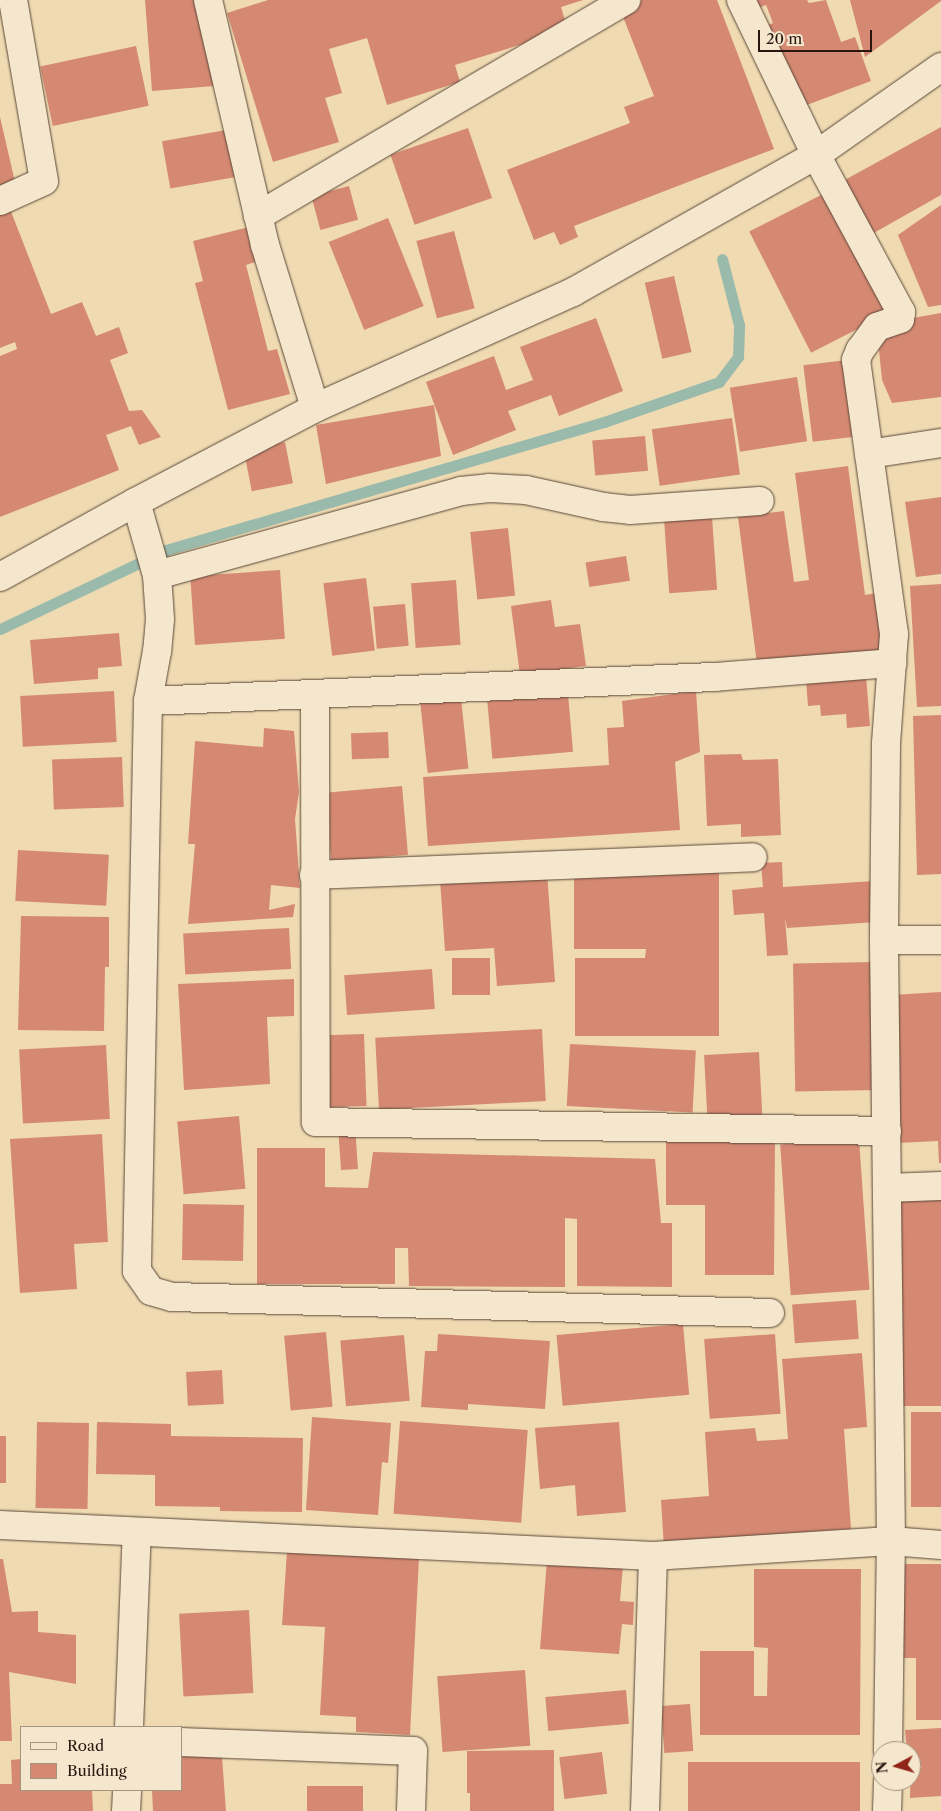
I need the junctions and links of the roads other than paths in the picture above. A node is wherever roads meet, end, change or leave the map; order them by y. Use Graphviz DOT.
graph roads {
  1 [pos="13,0"];
  2 [pos="209,0"];
  3 [pos="626,0"];
  4 [pos="740,0"];
  5 [pos="941,67"];
  6 [pos="816,156"];
  7 [pos="0,201"];
  8 [pos="258,216"];
  9 [pos="315,408"];
  10 [pos="941,443"];
  11 [pos="869,454"];
  12 [pos="136,502"];
  13 [pos="760,502"];
  14 [pos="158,574"];
  15 [pos="0,577"];
  16 [pos="892,663"];
  17 [pos="315,694"];
  18 [pos="148,701"];
  19 [pos="753,857"];
  20 [pos="314,875"];
  21 [pos="884,940"];
  22 [pos="941,940"];
  23 [pos="887,1131"];
  24 [pos="941,1186"];
  25 [pos="887,1188"];
  26 [pos="770,1314"];
  27 [pos="0,1525"];
  28 [pos="137,1532"];
  29 [pos="890,1541"];
  30 [pos="941,1545"];
  31 [pos="653,1556"];
  32 [pos="129,1726"];
  33 [pos="888,1741"];
  34 [pos="182,1742"];
  35 [pos="126,1791"];
  36 [pos="888,1791"];
  37 [pos="126,1811"];
  38 [pos="411,1811"];
  39 [pos="645,1811"];
  40 [pos="887,1811"];
  1 -- 7 [label="street"];
  2 -- 8 [label="street"];
  3 -- 8 [label="street"];
  4 -- 6 [label="street"];
  5 -- 6 [label="street"];
  6 -- 9 [label="street"];
  6 -- 11 [label="street"];
  8 -- 9 [label="street"];
  9 -- 12 [label="street"];
  10 -- 11 [label="street"];
  11 -- 16 [label="street"];
  12 -- 14 [label="street"];
  12 -- 15 [label="street"];
  13 -- 14 [label="street"];
  14 -- 18 [label="street"];
  16 -- 17 [label="street"];
  16 -- 21 [label="street"];
  17 -- 18 [label="street"];
  17 -- 20 [label="street"];
  18 -- 26 [label="street"];
  19 -- 20 [label="street"];
  20 -- 23 [label="street"];
  21 -- 22 [label="street"];
  21 -- 23 [label="street"];
  23 -- 25 [label="street"];
  24 -- 25 [label="street"];
  25 -- 29 [label="street"];
  27 -- 28 [label="street"];
  28 -- 31 [label="street"];
  28 -- 32 [label="street"];
  29 -- 30 [label="street"];
  29 -- 31 [label="street"];
  29 -- 33 [label="street"];
  31 -- 39 [label="street"];
  34 -- 38 [label="street"];
  35 -- 37 [label="street"];
  36 -- 40 [label="street"];
}
